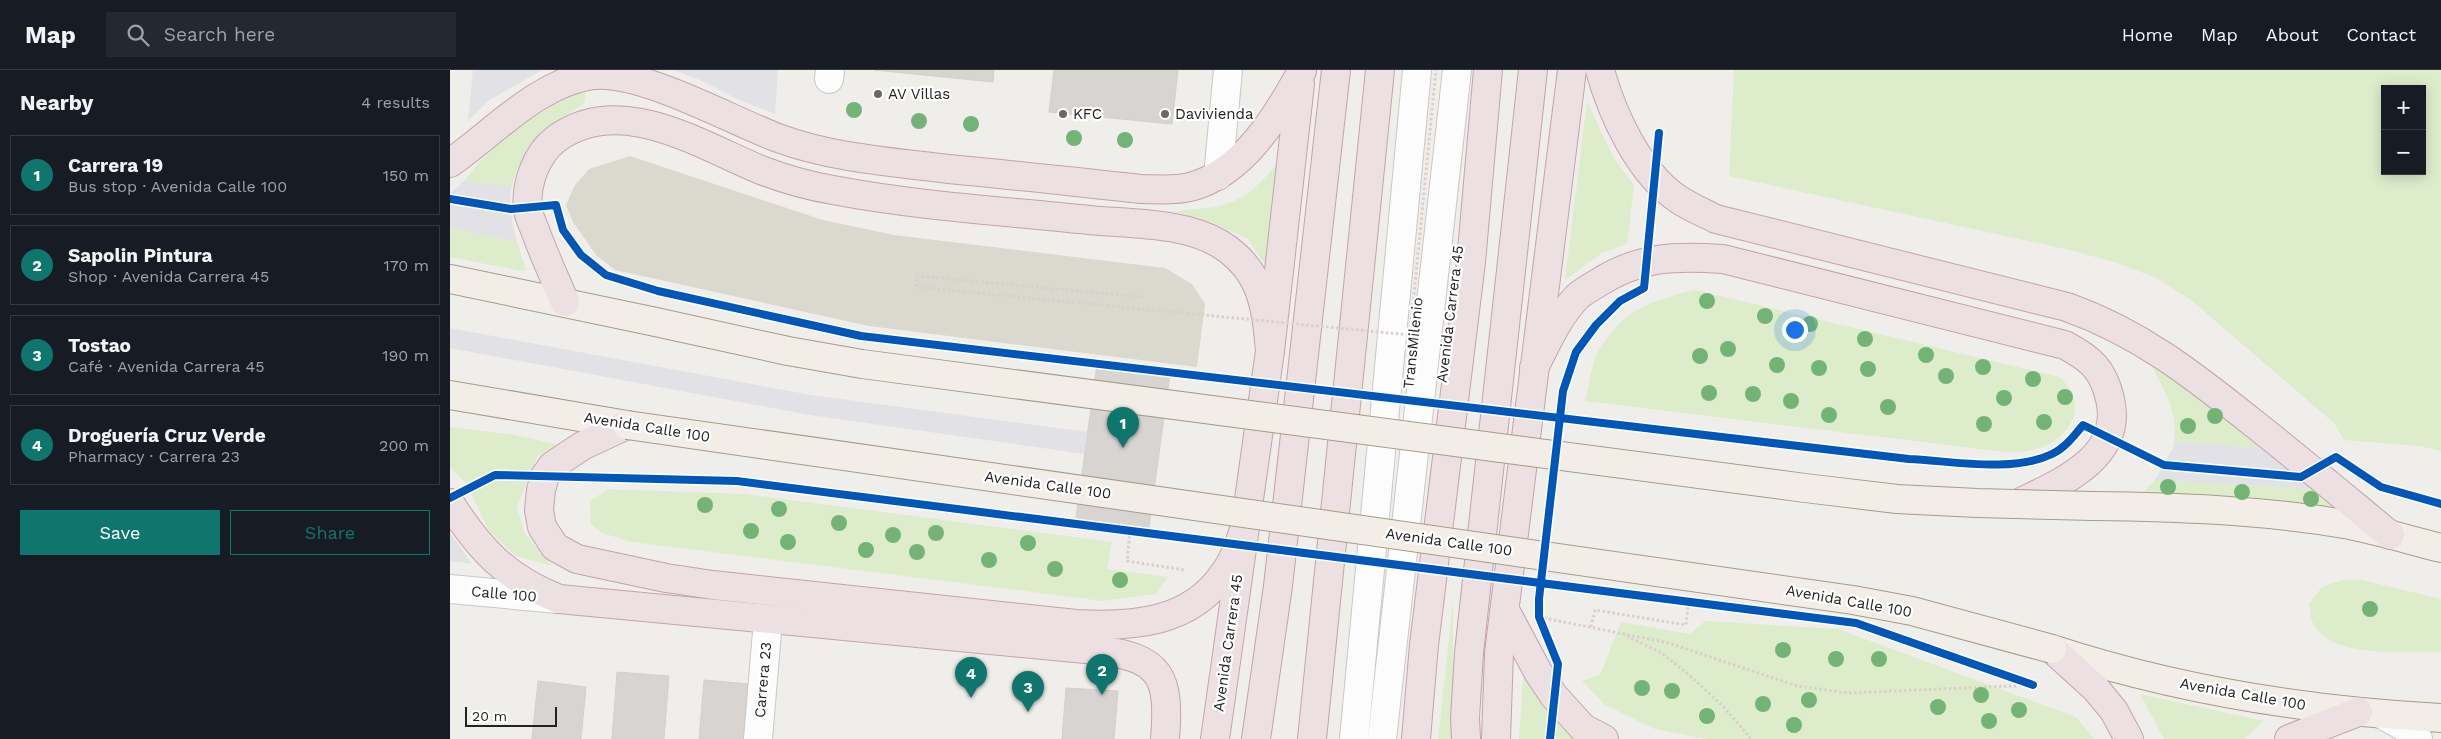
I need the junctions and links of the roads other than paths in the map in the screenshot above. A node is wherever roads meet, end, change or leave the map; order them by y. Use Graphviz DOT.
graph roads {
  1 [pos="1228,70"];
  2 [pos="1336,70"];
  3 [pos="1380,70"];
  4 [pos="1417,70"];
  5 [pos="1457,70"];
  6 [pos="1488,70"];
  7 [pos="1533,70"];
  8 [pos="1572,70"];
  9 [pos="1600,70"];
  10 [pos="1302,71"];
  11 [pos="450,163"];
  12 [pos="1218,176"];
  13 [pos="450,279"];
  14 [pos="565,302"];
  15 [pos="1270,351"];
  16 [pos="1534,368"];
  17 [pos="450,394"];
  18 [pos="628,425"];
  19 [pos="450,503"];
  20 [pos="2017,504"];
  21 [pos="2390,535"];
  22 [pos="1246,536"];
  23 [pos="2441,548"];
  24 [pos="450,589"];
  25 [pos="558,599"];
  26 [pos="1504,610"];
  27 [pos="768,620"];
  28 [pos="2052,649"];
  29 [pos="2371,713"];
  30 [pos="2441,718"];
  31 [pos="758,739"];
  32 [pos="1164,739"];
  33 [pos="1215,739"];
  34 [pos="1256,739"];
  35 [pos="1312,739"];
  36 [pos="1354,739"];
  37 [pos="1382,739"];
  38 [pos="1416,739"];
  39 [pos="1466,739"];
  40 [pos="1496,739"];
  41 [pos="1604,739"];
  42 [pos="2129,739"];
  43 [pos="2289,739"];
  44 [pos="2418,739"];
  1 -- 12 [label="street"];
  2 -- 34 [label="highway"];
  3 -- 35 [label="highway"];
  4 -- 36 [label="street, TransMilenio"];
  5 -- 37 [label="street, TransMilenio"];
  6 -- 38 [label="highway, Avenida Carrera 45"];
  7 -- 39 [label="highway"];
  8 -- 16 [label="highway"];
  9 -- 21 [label="highway"];
  10 -- 12 [label="highway"];
  10 -- 15 [label="highway, Avenida Carrera 45"];
  11 -- 12 [label="highway"];
  13 -- 14 [label="main road"];
  14 -- 15 [label="highway"];
  14 -- 20 [label="main road, bridge"];
  15 -- 22 [label="highway, Avenida Carrera 45"];
  16 -- 20 [label="highway"];
  16 -- 26 [label="highway"];
  17 -- 18 [label="main road, Avenida Calle 100"];
  18 -- 22 [label="highway"];
  18 -- 28 [label="main road, Avenida Calle 100, bridge"];
  19 -- 25 [label="highway"];
  20 -- 21 [label="main road, bridge"];
  21 -- 23 [label="main road"];
  22 -- 33 [label="highway, Avenida Carrera 45"];
  24 -- 25 [label="street, Calle 100"];
  25 -- 27 [label="highway"];
  26 -- 40 [label="highway"];
  26 -- 41 [label="highway"];
  27 -- 31 [label="street, Carrera 23"];
  27 -- 32 [label="highway"];
  28 -- 29 [label="main road, Avenida Calle 100"];
  28 -- 42 [label="highway"];
  29 -- 30 [label="main road, Avenida Calle 100"];
  29 -- 43 [label="highway"];
  29 -- 44 [label="street"];
}
